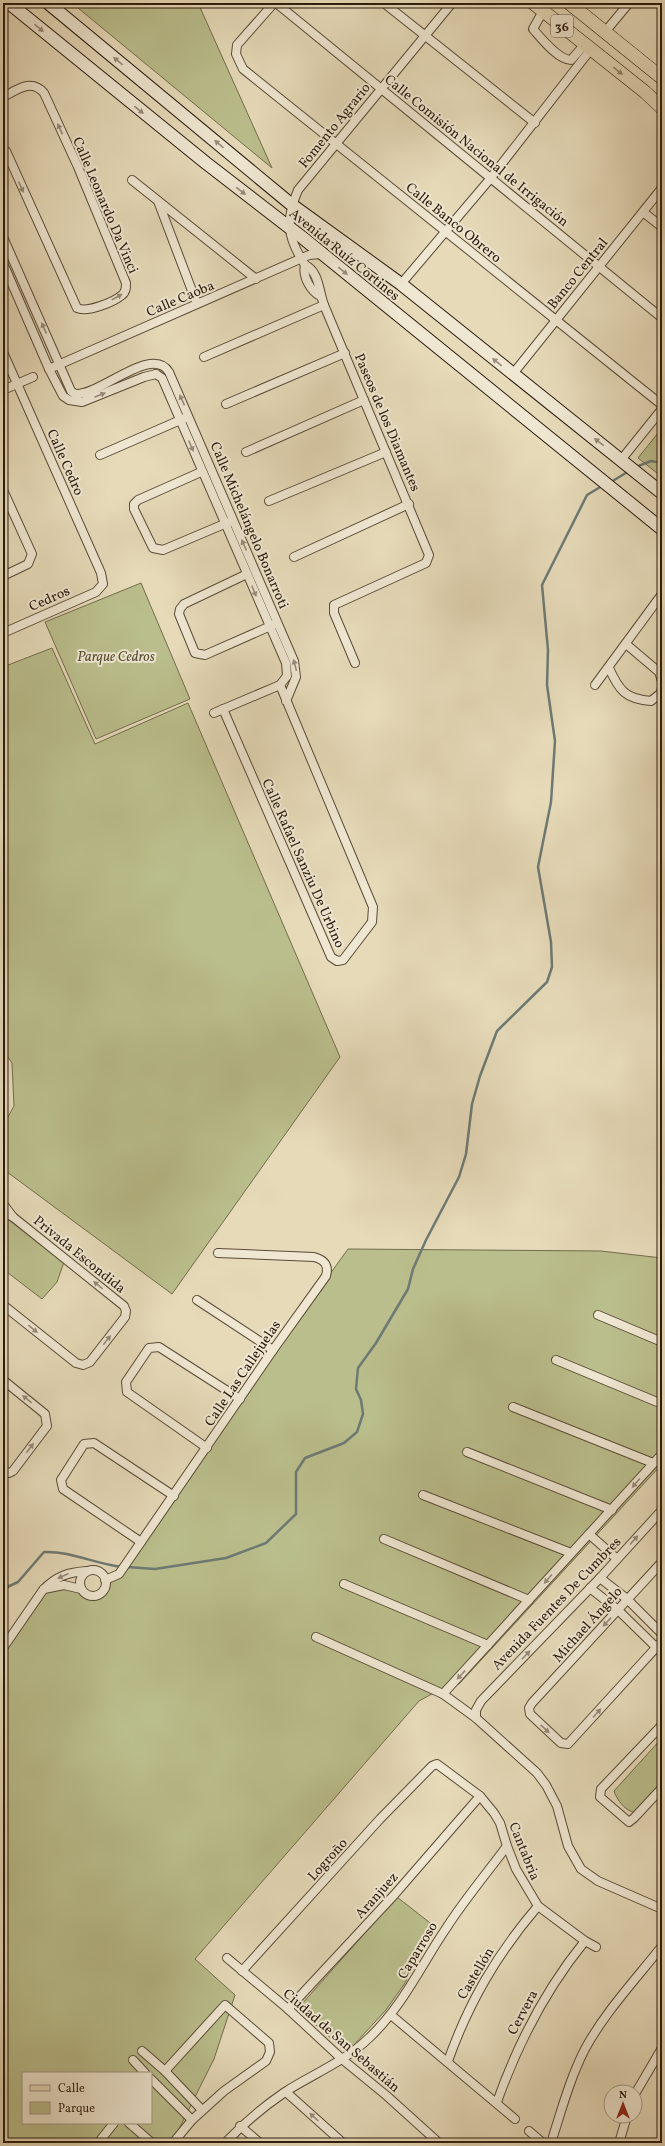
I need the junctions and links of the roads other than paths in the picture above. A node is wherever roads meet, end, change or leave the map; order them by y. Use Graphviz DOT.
graph roads {
  1 [pos="9,3"];
  2 [pos="48,3"];
  3 [pos="275,3"];
  4 [pos="384,3"];
  5 [pos="452,3"];
  6 [pos="568,3"];
  7 [pos="629,3"];
  8 [pos="538,7"];
  9 [pos="605,32"];
  10 [pos="425,36"];
  11 [pos="588,46"];
  12 [pos="660,78"];
  13 [pos="381,89"];
  14 [pos="645,92"];
  15 [pos="3,96"];
  16 [pos="662,105"];
  17 [pos="662,108"];
  18 [pos="535,123"];
  19 [pos="337,143"];
  20 [pos="3,150"];
  21 [pos="490,179"];
  22 [pos="132,180"];
  23 [pos="662,188"];
  24 [pos="158,200"];
  25 [pos="292,204"];
  26 [pos="643,212"];
  27 [pos="662,228"];
  28 [pos="290,229"];
  29 [pos="446,232"];
  30 [pos="3,237"];
  31 [pos="321,254"];
  32 [pos="3,262"];
  33 [pos="303,262"];
  34 [pos="599,266"];
  35 [pos="256,279"];
  36 [pos="401,284"];
  37 [pos="197,304"];
  38 [pos="324,305"];
  39 [pos="662,318"];
  40 [pos="556,321"];
  41 [pos="3,352"];
  42 [pos="345,353"];
  43 [pos="204,356"];
  44 [pos="159,363"];
  45 [pos="60,364"];
  46 [pos="49,369"];
  47 [pos="156,374"];
  48 [pos="512,375"];
  49 [pos="33,377"];
  50 [pos="17,384"];
  51 [pos="3,390"];
  52 [pos="72,397"];
  53 [pos="364,400"];
  54 [pos="226,404"];
  55 [pos="662,406"];
  56 [pos="662,409"];
  57 [pos="189,416"];
  58 [pos="180,420"];
  59 [pos="246,452"];
  60 [pos="386,452"];
  61 [pos="100,455"];
  62 [pos="621,460"];
  63 [pos="201,472"];
  64 [pos="3,490"];
  65 [pos="662,493"];
  66 [pos="620,496"];
  67 [pos="269,501"];
  68 [pos="409,504"];
  69 [pos="662,519"];
  70 [pos="229,522"];
  71 [pos="662,529"];
  72 [pos="294,557"];
  73 [pos="247,574"];
  74 [pos="3,576"];
  75 [pos="102,584"];
  76 [pos="662,594"];
  77 [pos="278,624"];
  78 [pos="269,627"];
  79 [pos="3,633"];
  80 [pos="626,644"];
  81 [pos="355,663"];
  82 [pos="609,668"];
  83 [pos="662,682"];
  84 [pos="280,685"];
  85 [pos="595,685"];
  86 [pos="662,686"];
  87 [pos="286,701"];
  88 [pos="223,709"];
  89 [pos="214,713"];
  90 [pos="4,1211"];
  91 [pos="218,1254"];
  92 [pos="197,1300"];
  93 [pos="3,1305"];
  94 [pos="598,1315"];
  95 [pos="662,1342"];
  96 [pos="273,1350"];
  97 [pos="556,1360"];
  98 [pos="3,1380"];
  99 [pos="240,1399"];
  100 [pos="662,1404"];
  101 [pos="513,1406"];
  102 [pos="207,1448"];
  103 [pos="467,1452"];
  104 [pos="662,1454"];
  105 [pos="653,1463"];
  106 [pos="3,1471"];
  107 [pos="423,1494"];
  108 [pos="174,1496"];
  109 [pos="612,1510"];
  110 [pos="662,1510"];
  111 [pos="589,1534"];
  112 [pos="384,1539"];
  113 [pos="142,1542"];
  114 [pos="571,1553"];
  115 [pos="617,1559"];
  116 [pos="662,1562"];
  117 [pos="87,1570"];
  118 [pos="600,1578"];
  119 [pos="105,1580"];
  120 [pos="344,1584"];
  121 [pos="590,1588"];
  122 [pos="81,1589"];
  123 [pos="43,1590"];
  124 [pos="627,1599"];
  125 [pos="530,1600"];
  126 [pos="618,1610"];
  127 [pos="662,1634"];
  128 [pos="316,1637"];
  129 [pos="488,1645"];
  130 [pos="660,1647"];
  131 [pos="3,1648"];
  132 [pos="443,1694"];
  133 [pos="476,1718"];
  134 [pos="662,1725"];
  135 [pos="432,1766"];
  136 [pos="662,1788"];
  137 [pos="480,1796"];
  138 [pos="507,1846"];
  139 [pos="538,1906"];
  140 [pos="662,1909"];
  141 [pos="585,1941"];
  142 [pos="662,1946"];
  143 [pos="596,1947"];
  144 [pos="226,1958"];
  145 [pos="242,1971"];
  146 [pos="288,2009"];
  147 [pos="391,2015"];
  148 [pos="662,2048"];
  149 [pos="142,2051"];
  150 [pos="133,2060"];
  151 [pos="343,2060"];
  152 [pos="448,2061"];
  153 [pos="165,2071"];
  154 [pos="144,2072"];
  155 [pos="152,2080"];
  156 [pos="641,2084"];
  157 [pos="286,2092"];
  158 [pos="498,2102"];
  159 [pos="202,2110"];
  160 [pos="516,2119"];
  161 [pos="192,2120"];
  162 [pos="113,2124"];
  163 [pos="130,2124"];
  164 [pos="625,2124"];
  165 [pos="240,2126"];
  166 [pos="529,2131"];
  167 [pos="98,2143"];
  168 [pos="152,2143"];
  169 [pos="173,2143"];
  170 [pos="225,2143"];
  171 [pos="260,2143"];
  172 [pos="343,2143"];
  173 [pos="439,2143"];
  174 [pos="543,2143"];
  175 [pos="551,2143"];
  176 [pos="619,2143"];
  1 -- 28 [label="street, Avenida Ruíz Cortines, one-way"];
  25 -- 2 [label="street, Avenida Ruíz Cortines, one-way"];
  3 -- 13 [label="street, Calle Comisión Nacional de Irrigación"];
  3 -- 19 [label="street, Calle Banco Obrero"];
  4 -- 10 [label="street"];
  5 -- 10 [label="street, Fomento Agrario"];
  6 -- 9 [label="main road, 36"];
  7 -- 9 [label="street"];
  8 -- 11 [label="main road, 36"];
  8 -- 11 [label="street"];
  9 -- 12 [label="main road, 36"];
  10 -- 13 [label="street, Fomento Agrario"];
  10 -- 18 [label="street"];
  11 -- 14 [label="main road, 36, one-way"];
  11 -- 18 [label="street"];
  13 -- 19 [label="street, Fomento Agrario"];
  13 -- 21 [label="street, Calle Comisión Nacional de Irrigación"];
  14 -- 16 [label="street, 36"];
  14 -- 17 [label="main road, 36"];
  20 -- 15 [label="street, Calle Leonardo Da Vinci, one-way"];
  18 -- 21 [label="street"];
  19 -- 25 [label="street, Fomento Agrario"];
  19 -- 29 [label="street, Calle Banco Obrero"];
  21 -- 29 [label="street"];
  21 -- 34 [label="street, Calle Comisión Nacional de Irrigación"];
  22 -- 24 [label="street"];
  23 -- 26 [label="street, Banco Central"];
  24 -- 35 [label="street"];
  24 -- 37 [label="street"];
  25 -- 28 [label="street, Fomento Agrario"];
  25 -- 36 [label="street, Avenida Ruíz Cortines"];
  26 -- 27 [label="street"];
  26 -- 34 [label="street, Banco Central"];
  28 -- 31 [label="street, Avenida Ruíz Cortines"];
  28 -- 33 [label="street, Paseos de los Diamantes"];
  29 -- 36 [label="street"];
  29 -- 40 [label="street, Calle Banco Obrero"];
  45 -- 30 [label="street, one-way"];
  31 -- 33 [label="street, Calle Caoba"];
  31 -- 66 [label="street, Avenida Ruíz Cortines, one-way"];
  32 -- 46 [label="street"];
  33 -- 35 [label="street, Calle Caoba"];
  33 -- 38 [label="street, Paseos de los Diamantes"];
  34 -- 39 [label="street, Calle Comisión Nacional de Irrigación"];
  34 -- 40 [label="street, Banco Central"];
  35 -- 37 [label="street, Calle Caoba"];
  48 -- 36 [label="street, Avenida Ruíz Cortines, one-way"];
  37 -- 45 [label="street, Calle Caoba"];
  38 -- 42 [label="street, Paseos de los Diamantes"];
  38 -- 43 [label="street"];
  40 -- 48 [label="street, Banco Central"];
  40 -- 55 [label="street, Calle Banco Obrero"];
  41 -- 50 [label="street, Calle Cedro"];
  42 -- 53 [label="street, Paseos de los Diamantes"];
  42 -- 54 [label="street"];
  44 -- 47 [label="street"];
  44 -- 52 [label="street"];
  57 -- 44 [label="street, Calle Michelángelo Bonarroti, one-way"];
  45 -- 46 [label="street, Calle Caoba"];
  45 -- 52 [label="street"];
  46 -- 52 [label="street"];
  52 -- 47 [label="street, one-way"];
  47 -- 58 [label="street, Calle Michelángelo Bonarroti"];
  62 -- 48 [label="street, Avenida Ruíz Cortines, one-way"];
  49 -- 50 [label="street"];
  50 -- 51 [label="street"];
  50 -- 75 [label="street, Calle Cedro"];
  53 -- 59 [label="street"];
  53 -- 60 [label="street, Paseos de los Diamantes"];
  56 -- 62 [label="street"];
  57 -- 58 [label="street"];
  57 -- 70 [label="street, Calle Michelángelo Bonarroti"];
  58 -- 61 [label="street"];
  58 -- 63 [label="street, Calle Michelángelo Bonarroti, one-way"];
  60 -- 67 [label="street"];
  60 -- 68 [label="street, Paseos de los Diamantes"];
  62 -- 65 [label="street, Avenida Ruíz Cortines"];
  63 -- 70 [label="street, Calle Michelángelo Bonarroti"];
  63 -- 70 [label="street"];
  64 -- 74 [label="street"];
  66 -- 69 [label="street"];
  66 -- 71 [label="street, Avenida Ruíz Cortines"];
  68 -- 72 [label="street"];
  68 -- 81 [label="street, Paseos de los Diamantes"];
  70 -- 73 [label="street, Calle Michelángelo Bonarroti"];
  77 -- 70 [label="street, Calle Michelángelo Bonarroti, one-way"];
  73 -- 78 [label="street, Calle Michelángelo Bonarroti, one-way"];
  73 -- 78 [label="street"];
  75 -- 79 [label="street, Cedros"];
  76 -- 80 [label="street"];
  77 -- 78 [label="street"];
  87 -- 77 [label="street, Calle Michelángelo Bonarroti, one-way"];
  78 -- 84 [label="street, Calle Michelángelo Bonarroti"];
  80 -- 82 [label="street"];
  80 -- 83 [label="street"];
  82 -- 85 [label="street"];
  82 -- 86 [label="street"];
  84 -- 87 [label="street, Calle Rafael Sanziu De Urbino"];
  84 -- 88 [label="street"];
  87 -- 88 [label="street, Calle Rafael Sanziu De Urbino"];
  88 -- 89 [label="street"];
  93 -- 90 [label="street, Privada Escondida, one-way"];
  91 -- 96 [label="street, Calle Las Callejuelas"];
  92 -- 96 [label="street"];
  94 -- 95 [label="street"];
  96 -- 99 [label="street, Calle Las Callejuelas"];
  97 -- 100 [label="street"];
  106 -- 98 [label="street, one-way"];
  99 -- 102 [label="street, Calle Las Callejuelas"];
  99 -- 102 [label="street"];
  101 -- 105 [label="street"];
  102 -- 108 [label="street, Calle Las Callejuelas"];
  103 -- 109 [label="street"];
  104 -- 105 [label="street"];
  105 -- 109 [label="street, one-way"];
  107 -- 114 [label="street"];
  108 -- 113 [label="street, Calle Las Callejuelas"];
  108 -- 113 [label="street"];
  109 -- 111 [label="street"];
  115 -- 110 [label="street, Avenida Fuentes De Cumbres, one-way"];
  111 -- 114 [label="street"];
  111 -- 115 [label="street"];
  112 -- 125 [label="street"];
  113 -- 119 [label="street, Calle Las Callejuelas"];
  114 -- 125 [label="street, one-way"];
  115 -- 118 [label="street, Avenida Fuentes De Cumbres"];
  116 -- 124 [label="street, Michael Ángelo"];
  117 -- 119 [label="street"];
  117 -- 122 [label="street"];
  117 -- 123 [label="street, one-way"];
  118 -- 121 [label="street, Avenida Fuentes De Cumbres"];
  118 -- 124 [label="street"];
  119 -- 122 [label="street"];
  120 -- 129 [label="street"];
  121 -- 126 [label="street"];
  133 -- 121 [label="street, Avenida Fuentes De Cumbres, one-way"];
  122 -- 123 [label="street"];
  123 -- 131 [label="street"];
  124 -- 126 [label="street, Michael Ángelo"];
  124 -- 127 [label="street"];
  125 -- 129 [label="street"];
  126 -- 130 [label="street"];
  126 -- 130 [label="street, Michael Ángelo, one-way"];
  128 -- 132 [label="street"];
  129 -- 132 [label="street, one-way"];
  132 -- 133 [label="street"];
  133 -- 140 [label="street"];
  134 -- 136 [label="street"];
  135 -- 137 [label="street, Cantabria"];
  135 -- 145 [label="street, Logroño"];
  137 -- 138 [label="street, Cantabria"];
  137 -- 146 [label="street, Aranjuez"];
  138 -- 139 [label="street, Cantabria"];
  138 -- 147 [label="street, Caparroso"];
  139 -- 141 [label="street, Cantabria"];
  139 -- 152 [label="street, Castellón"];
  141 -- 143 [label="street, Cantabria"];
  141 -- 158 [label="street, Cervera"];
  142 -- 175 [label="street"];
  144 -- 145 [label="street, Ciudad de San Sebastián"];
  145 -- 146 [label="street, Ciudad de San Sebastián"];
  146 -- 151 [label="street, Ciudad de San Sebastián"];
  147 -- 151 [label="street, Caparroso"];
  147 -- 152 [label="street"];
  148 -- 156 [label="street"];
  149 -- 153 [label="street"];
  150 -- 154 [label="street"];
  151 -- 157 [label="street, Caparroso"];
  151 -- 173 [label="street, Ciudad de San Sebastián"];
  152 -- 158 [label="street"];
  153 -- 159 [label="street"];
  153 -- 159 [label="street"];
  155 -- 161 [label="street"];
  157 -- 165 [label="street, Caparroso"];
  172 -- 157 [label="street, one-way"];
  158 -- 160 [label="street"];
  159 -- 161 [label="street"];
  161 -- 169 [label="street"];
  162 -- 167 [label="street"];
  163 -- 168 [label="street"];
  164 -- 176 [label="street"];
  165 -- 170 [label="street, Caparroso"];
  165 -- 171 [label="street"];
  166 -- 174 [label="street"];
}
